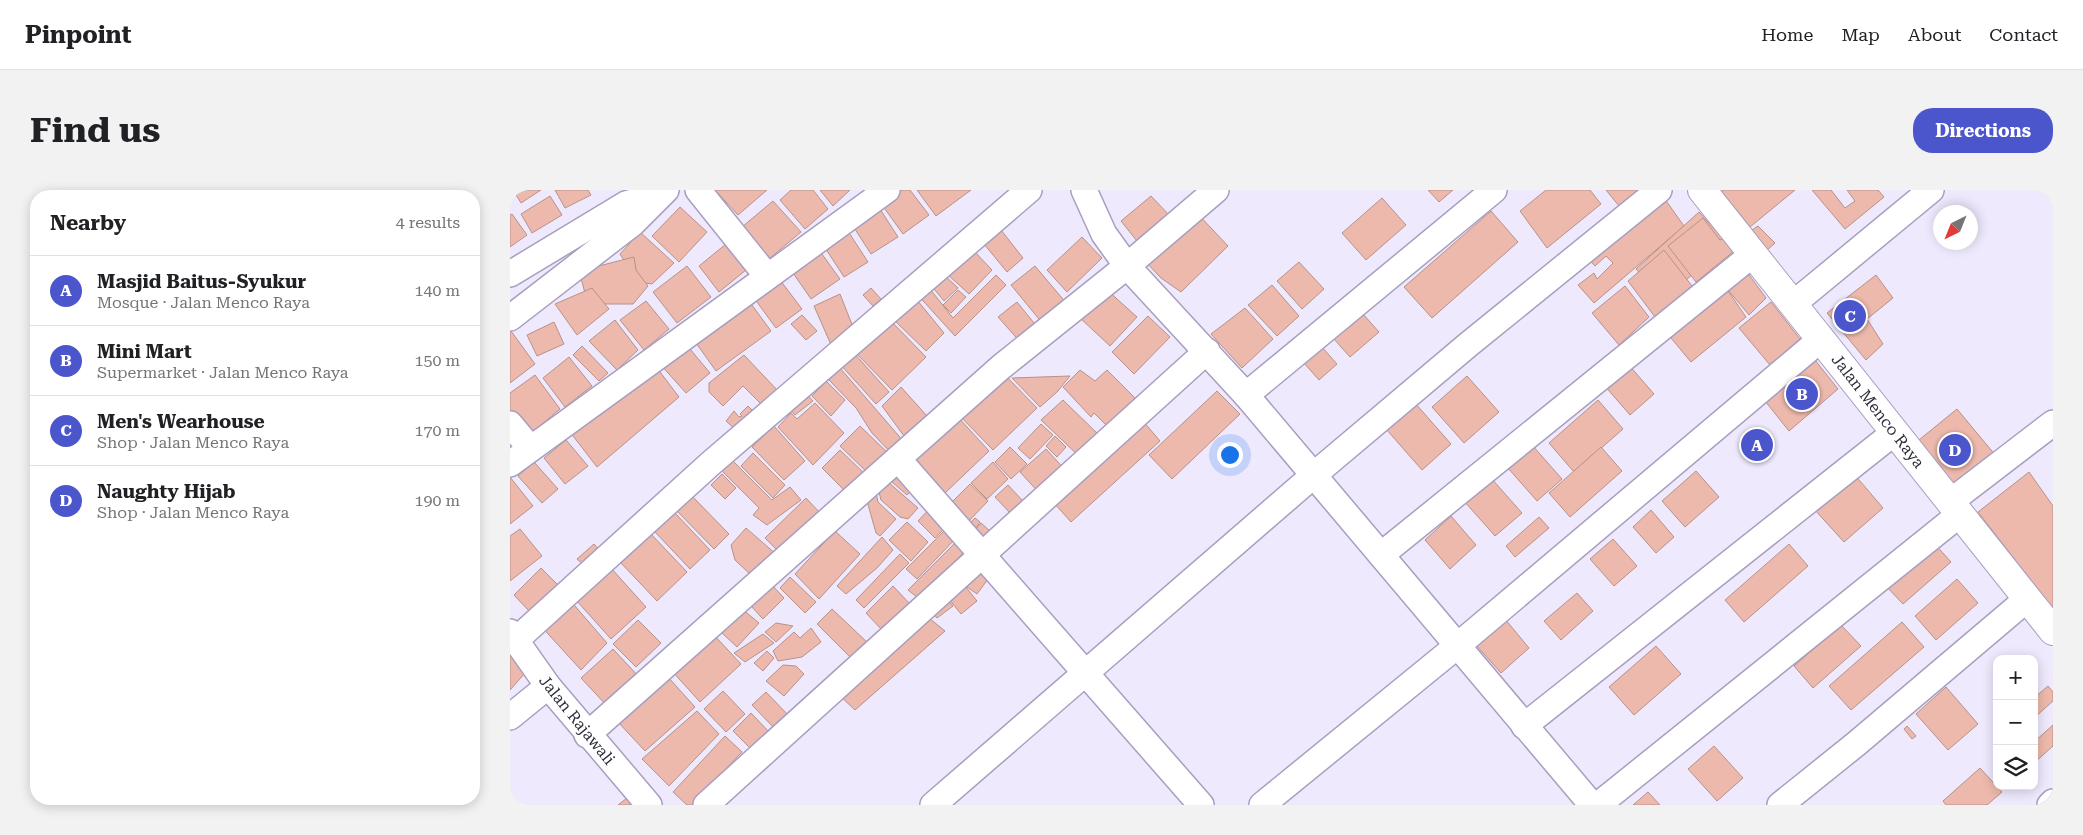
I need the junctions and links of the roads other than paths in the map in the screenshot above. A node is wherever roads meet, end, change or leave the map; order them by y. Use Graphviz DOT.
graph roads {
  1 [pos="698,190"];
  2 [pos="887,190"];
  3 [pos="1029,190"];
  4 [pos="1084,190"];
  5 [pos="1216,190"];
  6 [pos="1494,190"];
  7 [pos="1659,190"];
  8 [pos="1702,190"];
  9 [pos="1931,190"];
  10 [pos="663,192"];
  11 [pos="1753,254"];
  12 [pos="1127,266"];
  13 [pos="510,274"];
  14 [pos="767,276"];
  15 [pos="1793,304"];
  16 [pos="510,318"];
  17 [pos="1821,339"];
  18 [pos="1207,351"];
  19 [pos="1246,395"];
  20 [pos="2053,423"];
  21 [pos="510,424"];
  22 [pos="1895,432"];
  23 [pos="530,448"];
  24 [pos="898,459"];
  25 [pos="510,464"];
  26 [pos="1313,476"];
  27 [pos="1955,508"];
  28 [pos="982,555"];
  29 [pos="1381,555"];
  30 [pos="2027,599"];
  31 [pos="2053,632"];
  32 [pos="513,636"];
  33 [pos="1457,646"];
  34 [pos="1085,673"];
  35 [pos="548,686"];
  36 [pos="510,717"];
  37 [pos="1524,726"];
  38 [pos="587,735"];
  39 [pos="2053,802"];
  40 [pos="649,805"];
  41 [pos="706,805"];
  42 [pos="933,805"];
  43 [pos="1201,805"];
  44 [pos="1262,805"];
  45 [pos="1592,805"];
  46 [pos="1598,805"];
  47 [pos="1780,805"];
  48 [pos="2050,805"];
  1 -- 14 [label="street"];
  2 -- 14 [label="street"];
  3 -- 32 [label="street"];
  4 -- 12 [label="street"];
  5 -- 12 [label="street"];
  6 -- 19 [label="street"];
  7 -- 26 [label="street"];
  8 -- 11 [label="main road, Jalan Menco Raya"];
  9 -- 15 [label="street"];
  10 -- 13 [label="street"];
  10 -- 16 [label="street"];
  11 -- 15 [label="main road, Jalan Menco Raya"];
  11 -- 29 [label="street"];
  12 -- 18 [label="street"];
  12 -- 24 [label="street"];
  14 -- 23 [label="street"];
  15 -- 17 [label="main road, Jalan Menco Raya"];
  17 -- 22 [label="main road, Jalan Menco Raya"];
  17 -- 33 [label="street"];
  18 -- 19 [label="street"];
  18 -- 28 [label="street"];
  19 -- 26 [label="street"];
  20 -- 27 [label="street"];
  21 -- 23 [label="street"];
  22 -- 27 [label="main road, Jalan Menco Raya"];
  22 -- 37 [label="street"];
  23 -- 25 [label="street"];
  24 -- 28 [label="street"];
  24 -- 38 [label="street"];
  26 -- 29 [label="street"];
  26 -- 34 [label="street"];
  27 -- 30 [label="main road, Jalan Menco Raya"];
  27 -- 46 [label="street"];
  28 -- 34 [label="street"];
  28 -- 41 [label="street"];
  29 -- 33 [label="street"];
  30 -- 31 [label="main road, Jalan Menco Raya"];
  30 -- 47 [label="street"];
  32 -- 35 [label="street, Jalan Rajawali"];
  33 -- 37 [label="street"];
  33 -- 44 [label="street"];
  34 -- 42 [label="street"];
  34 -- 43 [label="street"];
  35 -- 36 [label="street"];
  35 -- 38 [label="street, Jalan Rajawali"];
  37 -- 45 [label="street"];
  38 -- 40 [label="street, Jalan Rajawali"];
  39 -- 48 [label="street"];
}
